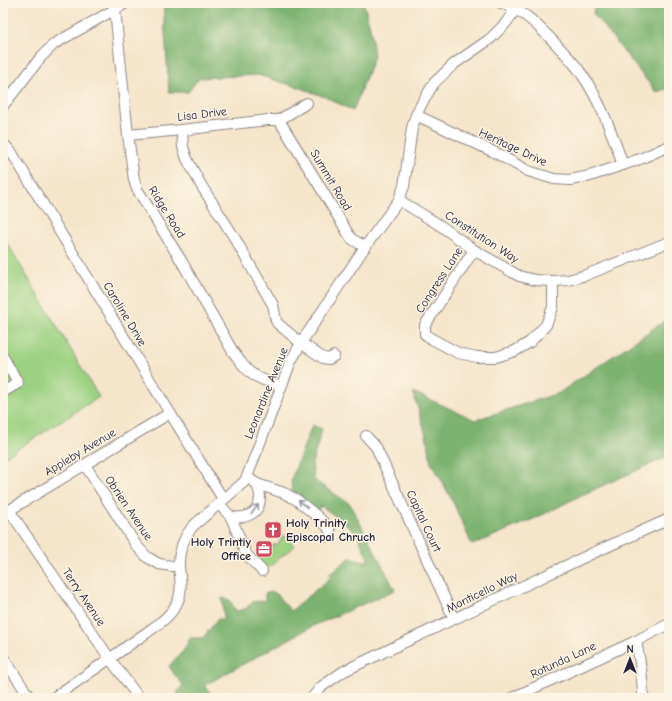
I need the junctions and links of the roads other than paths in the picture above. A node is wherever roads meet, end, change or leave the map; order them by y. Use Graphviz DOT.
graph roads {
  1 [pos="126,3"];
  2 [pos="501,3"];
  3 [pos="516,9"];
  4 [pos="114,10"];
  5 [pos="307,103"];
  6 [pos="3,106"];
  7 [pos="416,115"];
  8 [pos="278,120"];
  9 [pos="182,130"];
  10 [pos="128,135"];
  11 [pos="3,143"];
  12 [pos="669,146"];
  13 [pos="623,165"];
  14 [pos="399,200"];
  15 [pos="669,242"];
  16 [pos="366,248"];
  17 [pos="474,250"];
  18 [pos="553,282"];
  19 [pos="301,343"];
  20 [pos="334,356"];
  21 [pos="3,357"];
  22 [pos="281,386"];
  23 [pos="3,392"];
  24 [pos="170,413"];
  25 [pos="366,436"];
  26 [pos="85,465"];
  27 [pos="247,477"];
  28 [pos="257,484"];
  29 [pos="221,501"];
  30 [pos="6,512"];
  31 [pos="231,517"];
  32 [pos="669,519"];
  33 [pos="330,531"];
  34 [pos="179,566"];
  35 [pos="262,571"];
  36 [pos="454,619"];
  37 [pos="669,624"];
  38 [pos="636,641"];
  39 [pos="3,657"];
  40 [pos="110,659"];
  41 [pos="30,698"];
  42 [pos="54,698"];
  43 [pos="139,698"];
  44 [pos="312,698"];
  45 [pos="512,698"];
  46 [pos="643,698"];
  1 -- 4 [label="street"];
  2 -- 3 [label="street"];
  3 -- 7 [label="street, Leonardine Avenue"];
  3 -- 13 [label="street"];
  4 -- 6 [label="street"];
  4 -- 10 [label="street, Ridge Road"];
  5 -- 8 [label="street"];
  7 -- 13 [label="street, Heritage Drive"];
  7 -- 14 [label="street, Leonardine Avenue"];
  8 -- 9 [label="street, Lisa Drive"];
  8 -- 16 [label="street, Summit Road"];
  9 -- 10 [label="street, Lisa Drive"];
  9 -- 19 [label="street"];
  10 -- 22 [label="street, Ridge Road"];
  11 -- 24 [label="street, Caroline Drive"];
  12 -- 13 [label="street, Heritage Drive"];
  14 -- 16 [label="street, Leonardine Avenue"];
  14 -- 17 [label="street, Constitution Way"];
  15 -- 18 [label="street, Constitution Way"];
  16 -- 19 [label="street, Leonardine Avenue"];
  17 -- 18 [label="street, Constitution Way"];
  17 -- 18 [label="street, Congress Lane"];
  19 -- 20 [label="street"];
  19 -- 22 [label="street, Leonardine Avenue"];
  21 -- 23 [label="street"];
  22 -- 27 [label="street, Leonardine Avenue"];
  24 -- 26 [label="street, Appleby Avenue"];
  24 -- 29 [label="street, Caroline Drive"];
  25 -- 36 [label="street, Capital Court"];
  26 -- 30 [label="street, Appleby Avenue"];
  26 -- 34 [label="street, Obrien Avenue"];
  27 -- 28 [label="street"];
  27 -- 29 [label="street, Leonardine Avenue"];
  31 -- 28 [label="street, one-way"];
  33 -- 28 [label="street, one-way"];
  29 -- 31 [label="street, Caroline Drive"];
  29 -- 34 [label="street, Leonardine Avenue"];
  30 -- 40 [label="street, Terry Avenue"];
  31 -- 35 [label="street"];
  32 -- 36 [label="street, Monticello Way"];
  34 -- 40 [label="street, Leonardine Avenue"];
  36 -- 44 [label="street, Monticello Way"];
  37 -- 38 [label="street, Rotunda Lane"];
  38 -- 45 [label="street, Rotunda Lane"];
  38 -- 46 [label="street"];
  39 -- 41 [label="street"];
  40 -- 42 [label="street, Leonardine Avenue"];
  40 -- 43 [label="street, Terry Avenue"];
}
